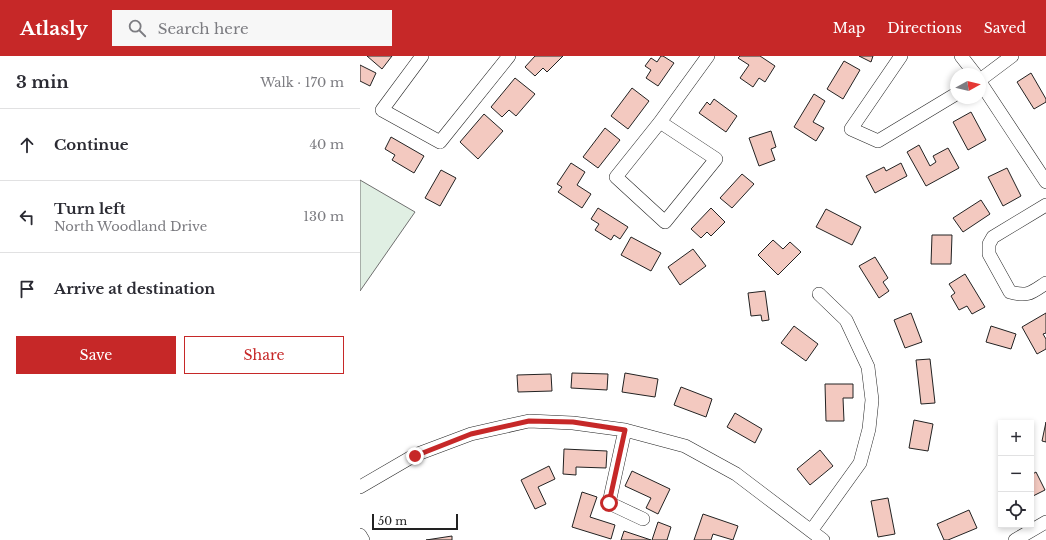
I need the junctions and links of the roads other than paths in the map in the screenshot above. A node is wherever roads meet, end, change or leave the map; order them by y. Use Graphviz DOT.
graph roads {
  1 [pos="422,56"];
  2 [pos="509,56"];
  3 [pos="708,56"];
  4 [pos="901,56"];
  5 [pos="961,56"];
  6 [pos="1012,56"];
  7 [pos="970,68"];
  8 [pos="986,76"];
  9 [pos="986,90"];
  10 [pos="950,98"];
  11 [pos="660,122"];
  12 [pos="1046,182"];
  13 [pos="1046,205"];
  14 [pos="1046,283"];
  15 [pos="819,294"];
  16 [pos="625,430"];
  17 [pos="360,487"];
  18 [pos="642,518"];
  19 [pos="1046,522"];
  20 [pos="811,531"];
  21 [pos="360,535"];
  22 [pos="363,540"];
  23 [pos="823,540"];
  24 [pos="1015,540"];
  1 -- 2 [label="street"];
  3 -- 11 [label="street"];
  4 -- 10 [label="street"];
  5 -- 7 [label="street"];
  6 -- 8 [label="street"];
  9 -- 12 [label="street"];
  11 -- 11 [label="street"];
  13 -- 14 [label="street"];
  15 -- 20 [label="street"];
  16 -- 17 [label="street"];
  16 -- 18 [label="street"];
  16 -- 20 [label="street"];
  19 -- 24 [label="street"];
  20 -- 23 [label="street"];
  21 -- 22 [label="street"];
}
